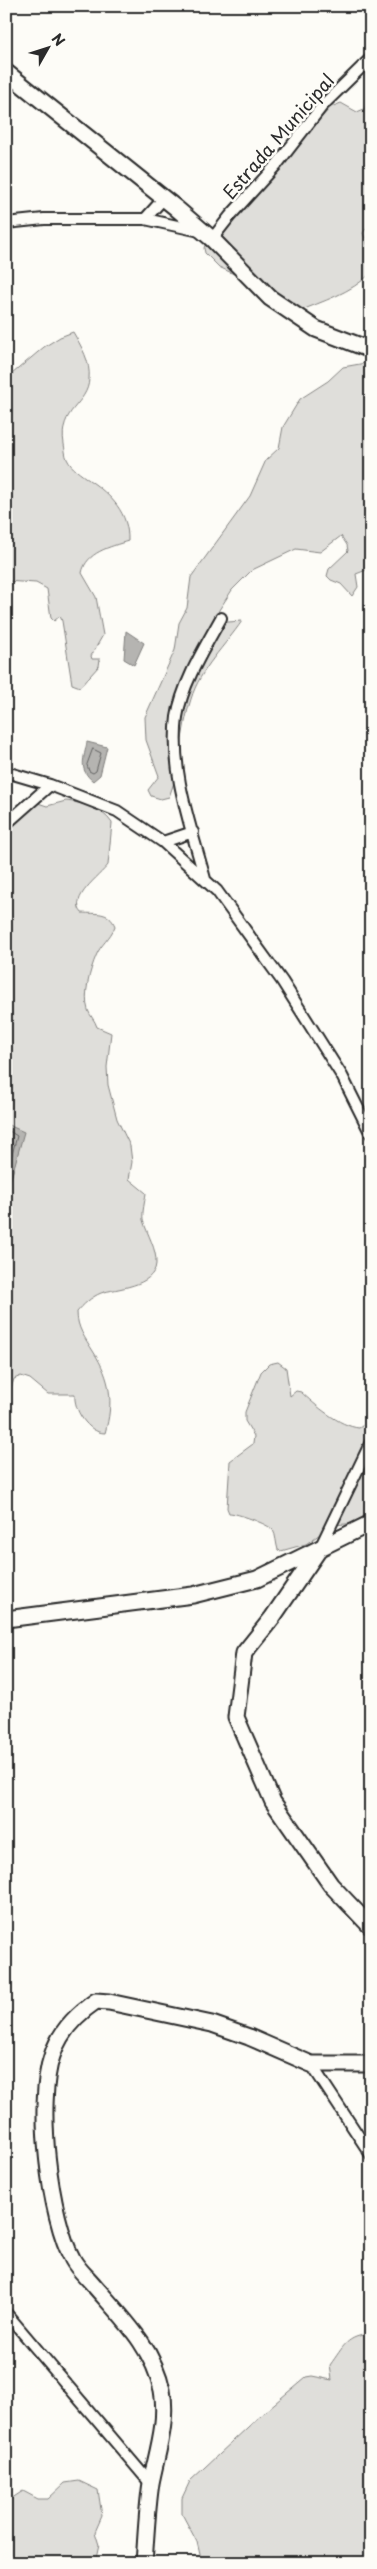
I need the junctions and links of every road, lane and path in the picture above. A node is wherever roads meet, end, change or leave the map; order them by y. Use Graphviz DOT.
graph roads {
  1 [pos="371,58"];
  2 [pos="6,72"];
  3 [pos="164,198"];
  4 [pos="145,219"];
  5 [pos="6,223"];
  6 [pos="208,236"];
  7 [pos="371,350"];
  8 [pos="221,618"];
  9 [pos="6,772"];
  10 [pos="50,785"];
  11 [pos="6,824"];
  12 [pos="193,832"];
  13 [pos="164,842"];
  14 [pos="205,880"];
  15 [pos="371,1134"];
  16 [pos="371,1442"];
  17 [pos="371,1523"];
  18 [pos="318,1551"];
  19 [pos="6,1619"];
  20 [pos="371,1927"];
  21 [pos="311,2064"];
  22 [pos="371,2064"];
  23 [pos="371,2155"];
  24 [pos="6,2313"];
  25 [pos="151,2484"];
  26 [pos="144,2563"];
  1 -- 6 [label="street, Estrada Municipal"];
  2 -- 3 [label="street"];
  3 -- 4 [label="street"];
  3 -- 6 [label="street"];
  4 -- 5 [label="street"];
  4 -- 6 [label="street"];
  6 -- 7 [label="street"];
  8 -- 12 [label="street"];
  9 -- 10 [label="street"];
  10 -- 11 [label="street"];
  10 -- 13 [label="street"];
  12 -- 13 [label="street"];
  12 -- 14 [label="street"];
  13 -- 14 [label="street"];
  14 -- 15 [label="street"];
  16 -- 18 [label="street"];
  17 -- 18 [label="street"];
  18 -- 19 [label="street"];
  18 -- 20 [label="street"];
  21 -- 22 [label="street"];
  21 -- 23 [label="street"];
  21 -- 25 [label="street"];
  24 -- 25 [label="street"];
  25 -- 26 [label="street"];
}
